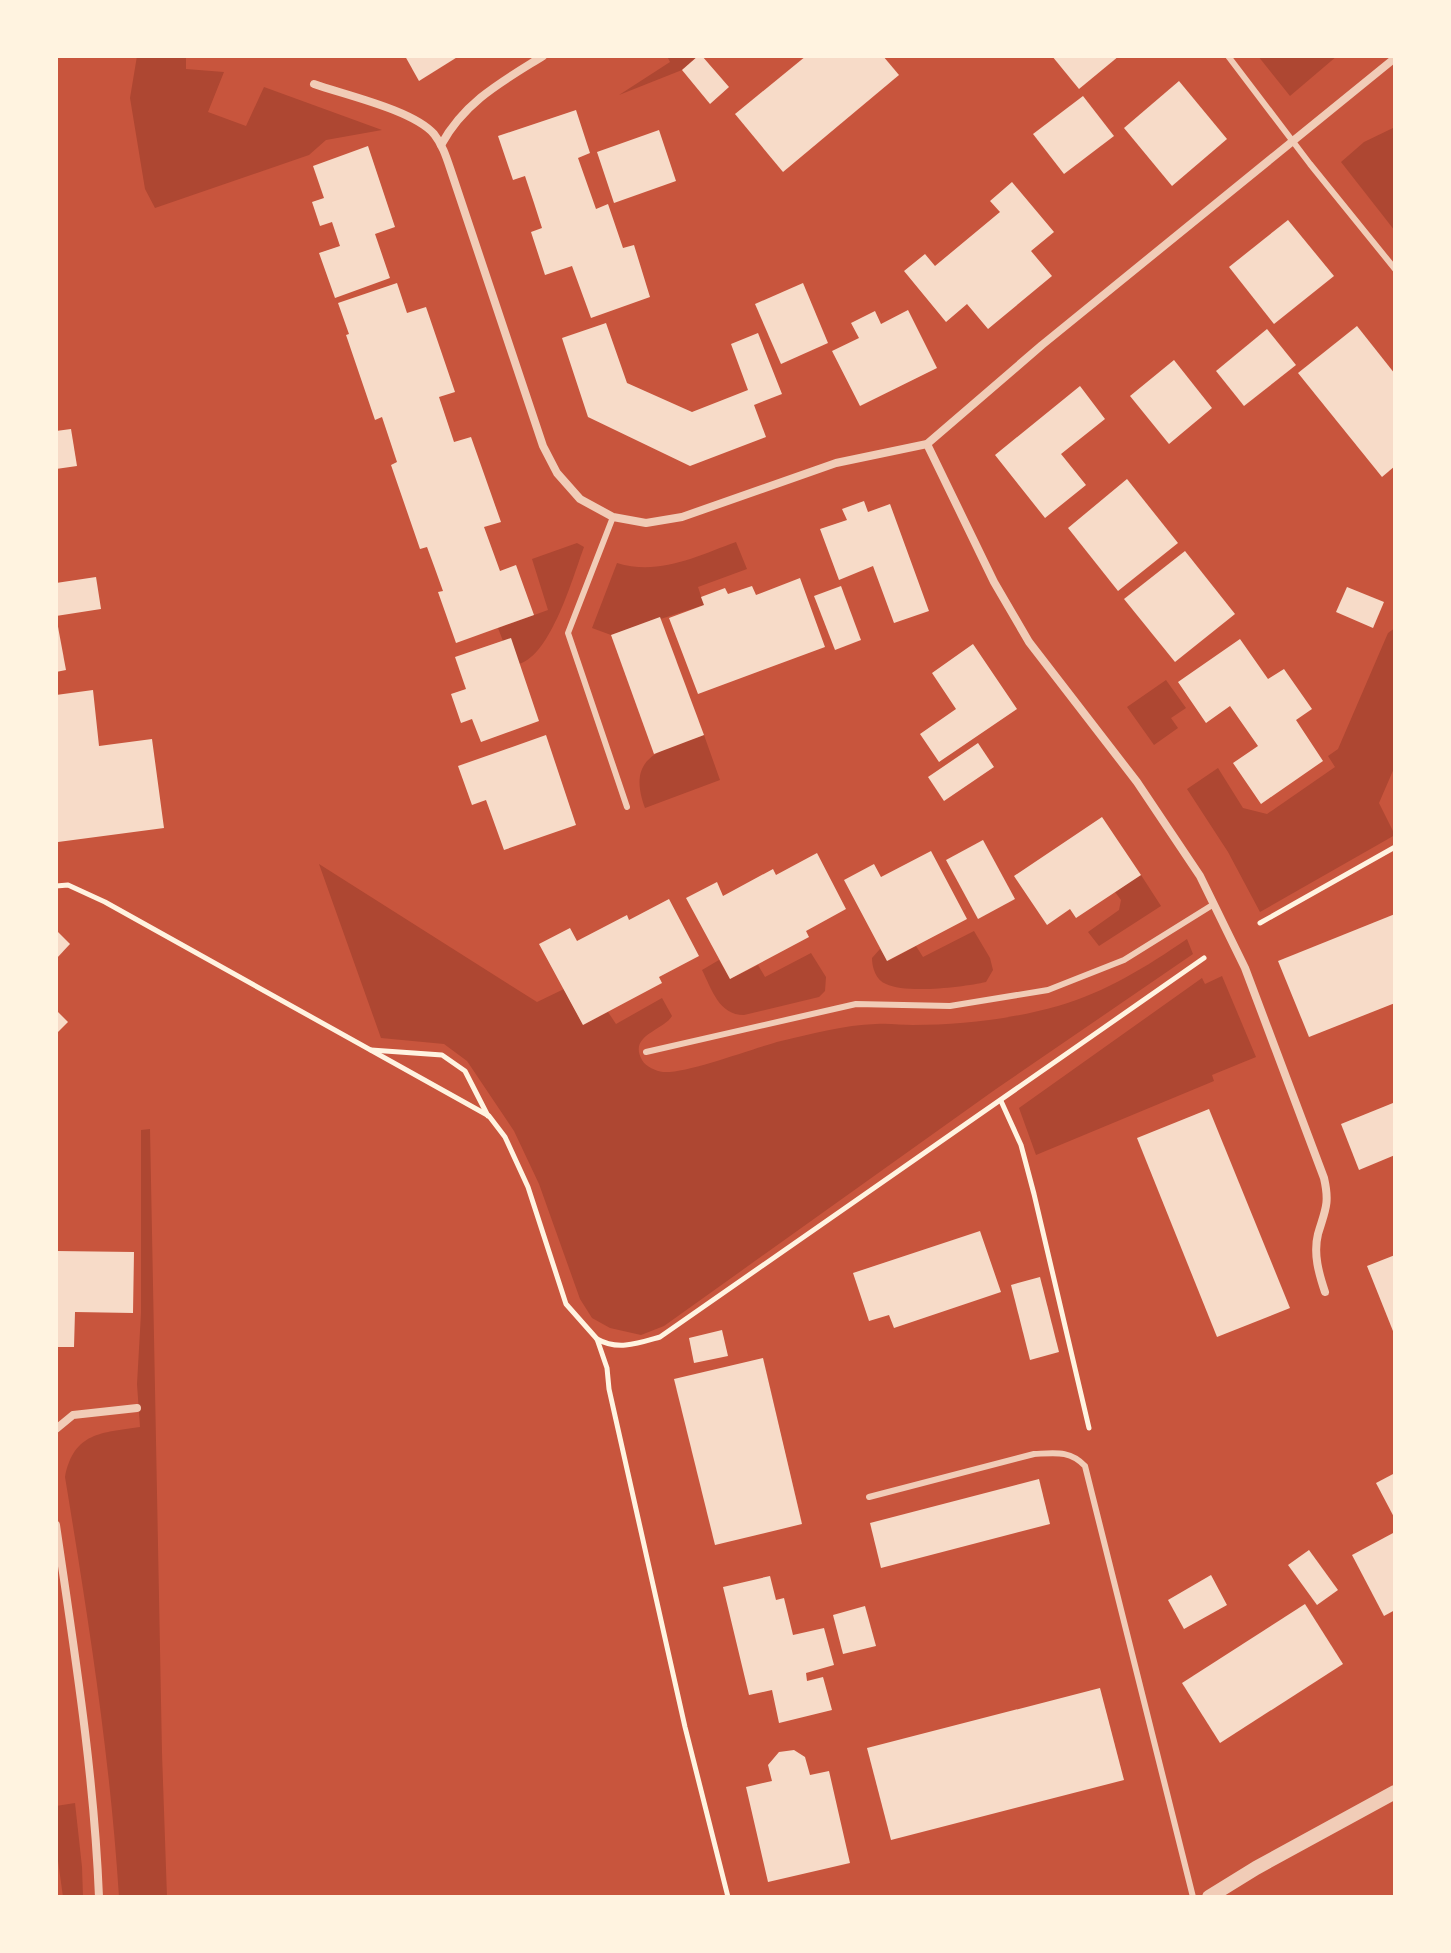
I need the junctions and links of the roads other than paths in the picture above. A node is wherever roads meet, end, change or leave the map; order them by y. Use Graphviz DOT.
graph roads {
  1 [pos="543,56"];
  2 [pos="1228,56"];
  3 [pos="1395,58"];
  4 [pos="314,84"];
  5 [pos="1293,141"];
  6 [pos="441,145"];
  7 [pos="1395,269"];
  8 [pos="927,444"];
  9 [pos="613,517"];
  10 [pos="627,807"];
  11 [pos="1214,904"];
  12 [pos="646,1052"];
  13 [pos="1325,1292"];
  14 [pos="137,1408"];
  15 [pos="56,1429"];
  16 [pos="869,1497"];
  17 [pos="56,1525"];
  18 [pos="1395,1792"];
  19 [pos="99,1897"];
  20 [pos="1193,1897"];
  21 [pos="1209,1897"];
  1 -- 6 [label="street"];
  2 -- 5 [label="lane"];
  3 -- 5 [label="street"];
  4 -- 6 [label="street"];
  5 -- 7 [label="lane"];
  5 -- 8 [label="street"];
  6 -- 9 [label="street"];
  8 -- 9 [label="street"];
  8 -- 11 [label="street"];
  9 -- 10 [label="lane"];
  11 -- 12 [label="lane"];
  11 -- 13 [label="street"];
  14 -- 15 [label="street"];
  16 -- 20 [label="lane"];
  17 -- 19 [label="street"];
  18 -- 21 [label="street"];
}
